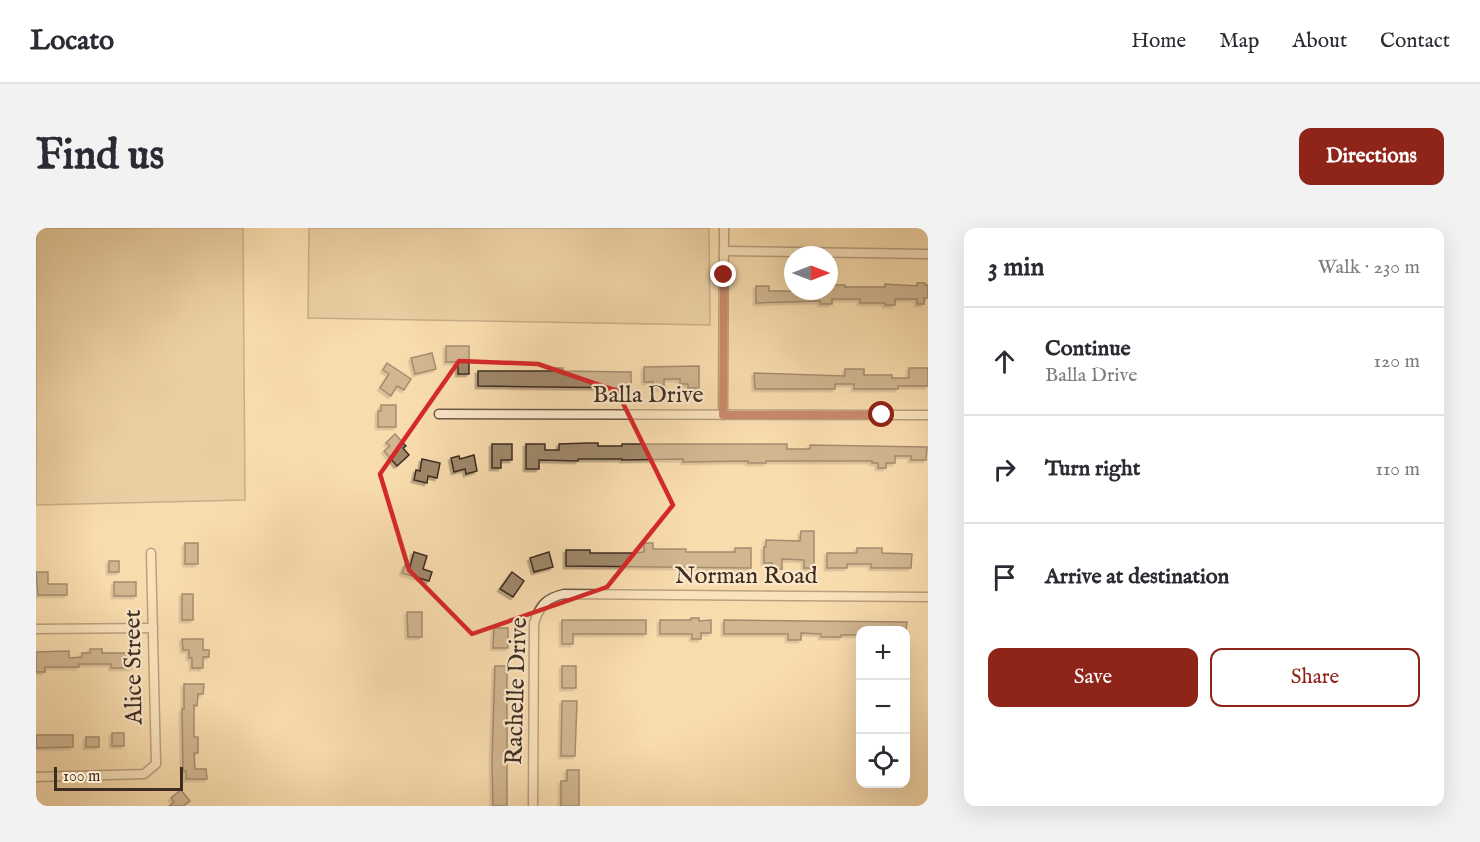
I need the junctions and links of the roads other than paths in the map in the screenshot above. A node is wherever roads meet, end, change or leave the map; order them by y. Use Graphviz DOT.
graph roads {
  1 [pos="724,228"];
  2 [pos="724,251"];
  3 [pos="928,254"];
  4 [pos="439,414"];
  5 [pos="723,415"];
  6 [pos="928,415"];
  7 [pos="152,553"];
  8 [pos="564,594"];
  9 [pos="928,597"];
  10 [pos="153,628"];
  11 [pos="36,630"];
  12 [pos="36,777"];
  13 [pos="533,806"];
  1 -- 2 [label="street"];
  2 -- 3 [label="street"];
  2 -- 5 [label="street"];
  4 -- 5 [label="street, Balla Drive"];
  5 -- 6 [label="street, Balla Drive"];
  7 -- 10 [label="street, Alice Street"];
  8 -- 9 [label="street, Norman Road"];
  8 -- 13 [label="street, Rachelle Drive"];
  10 -- 11 [label="street"];
  10 -- 12 [label="street, Alice Street"];
}
